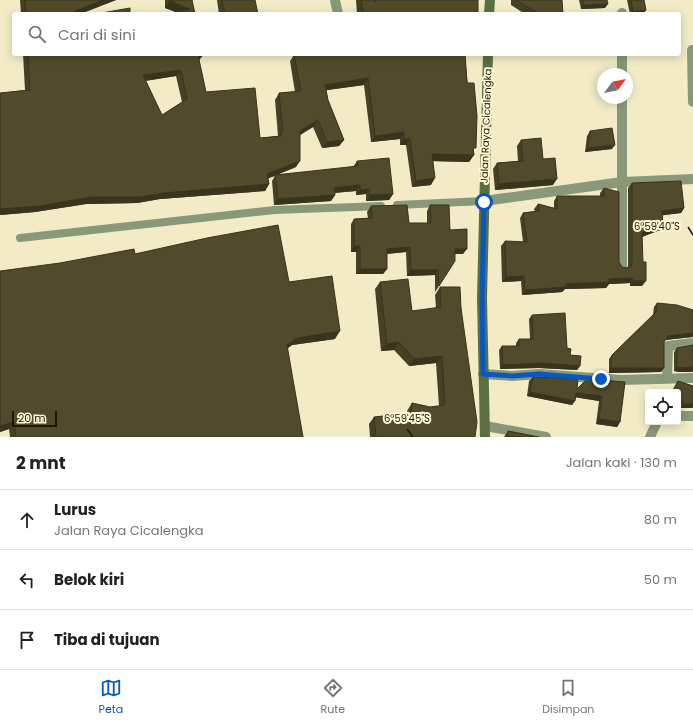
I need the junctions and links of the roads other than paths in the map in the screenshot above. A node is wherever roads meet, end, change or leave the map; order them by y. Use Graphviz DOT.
graph roads {
  1 [pos="335,0"];
  2 [pos="490,0"];
  3 [pos="338,12"];
  4 [pos="489,12"];
  5 [pos="692,50"];
  6 [pos="488,56"];
  7 [pos="622,56"];
  8 [pos="622,68"];
  9 [pos="693,102"];
  10 [pos="622,104"];
  11 [pos="693,179"];
  12 [pos="622,182"];
  13 [pos="484,202"];
  14 [pos="20,238"];
  15 [pos="622,267"];
  16 [pos="693,343"];
  17 [pos="483,374"];
  18 [pos="667,378"];
  19 [pos="693,378"];
  20 [pos="681,416"];
  21 [pos="693,416"];
  22 [pos="656,425"];
  23 [pos="485,426"];
  24 [pos="485,437"];
  25 [pos="546,437"];
  26 [pos="650,437"];
  1 -- 3 [label="street"];
  2 -- 4 [label="main road"];
  5 -- 9 [label="street"];
  6 -- 13 [label="main road, Jalan Raya Cicalengka"];
  7 -- 8 [label="street"];
  10 -- 12 [label="street"];
  11 -- 12 [label="street"];
  12 -- 13 [label="street"];
  12 -- 15 [label="street"];
  13 -- 14 [label="lane"];
  13 -- 17 [label="main road, Jalan Raya Cicalengka"];
  16 -- 18 [label="street"];
  17 -- 18 [label="street"];
  17 -- 23 [label="main road, Jalan Raya Cicalengka"];
  18 -- 19 [label="street"];
  20 -- 21 [label="street"];
  22 -- 26 [label="street"];
  23 -- 24 [label="main road, Jalan Raya Cicalengka"];
  23 -- 25 [label="street"];
}
